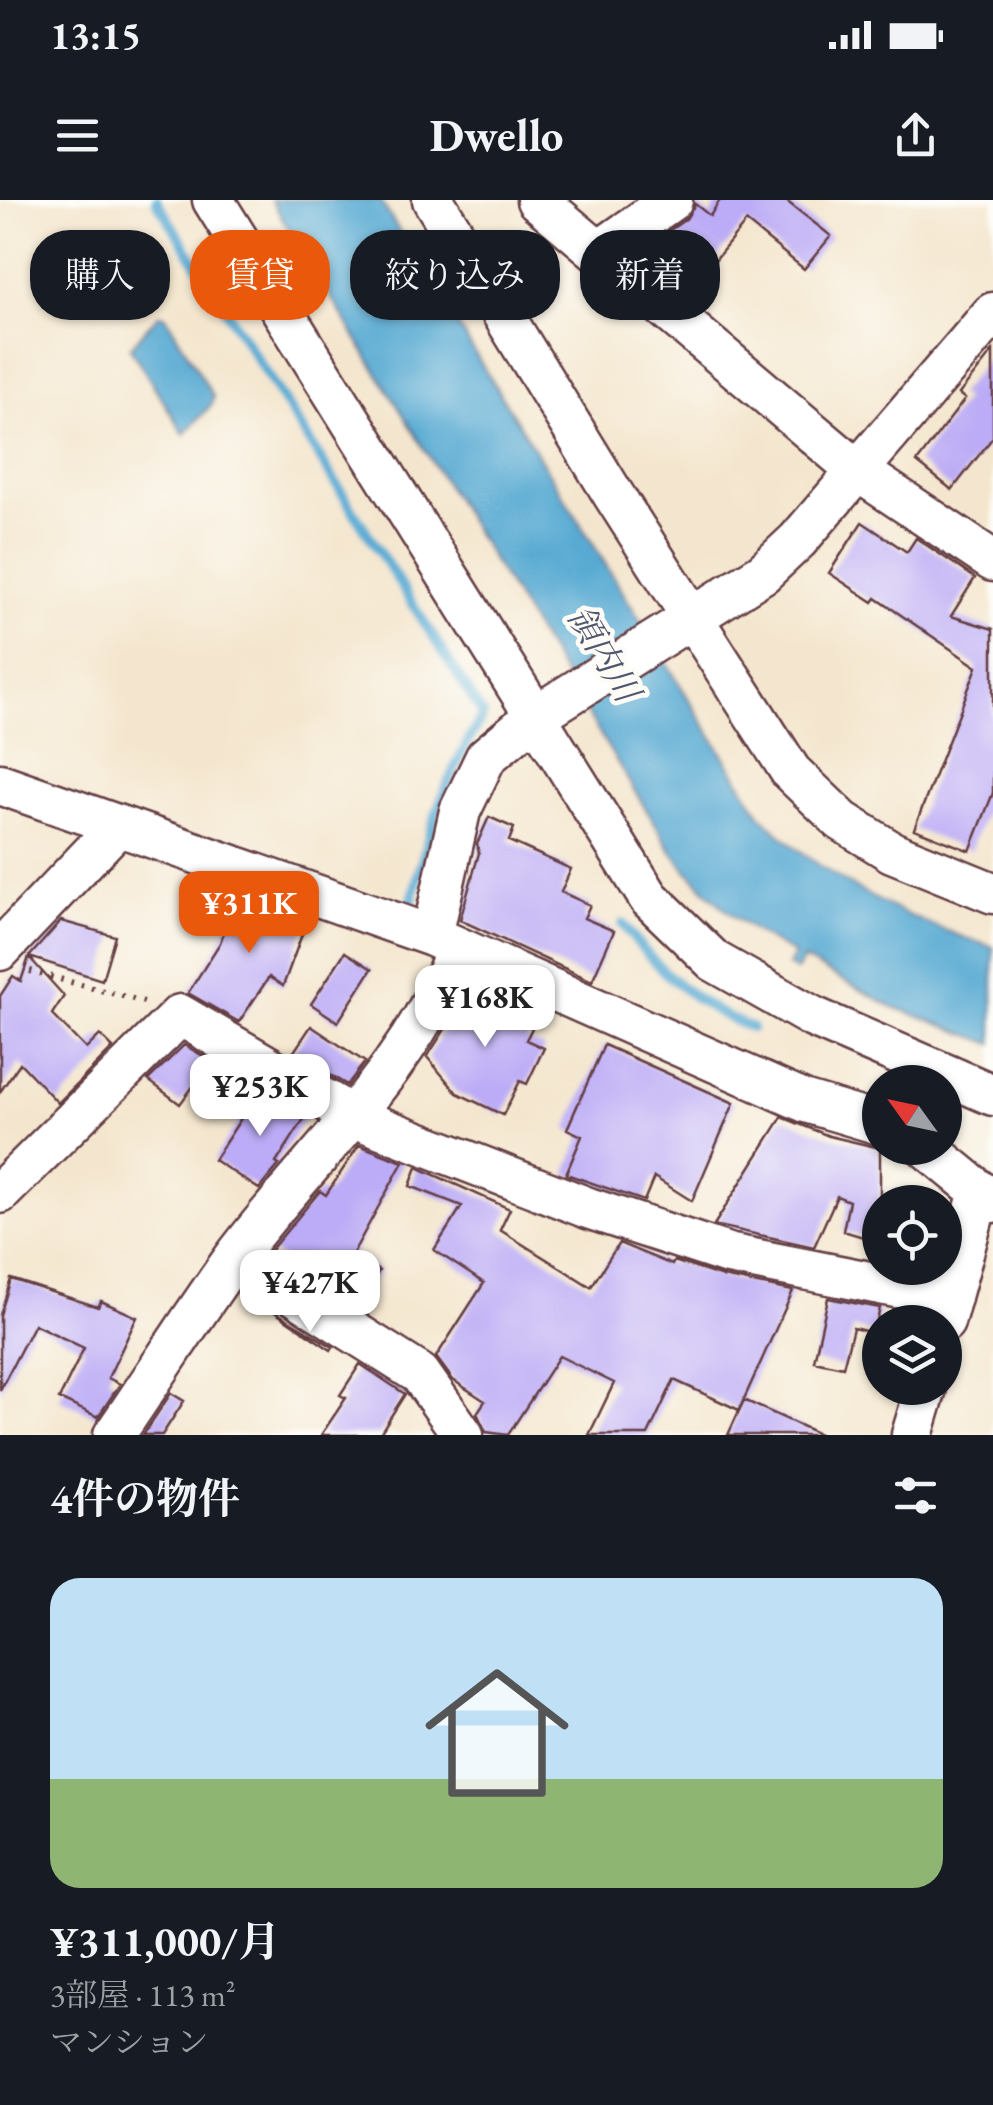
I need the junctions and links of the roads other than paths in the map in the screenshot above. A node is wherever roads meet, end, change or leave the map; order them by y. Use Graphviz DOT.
graph roads {
  1 [pos="213,200"];
  2 [pos="433,200"];
  3 [pos="537,200"];
  4 [pos="672,200"];
  5 [pos="629,230"];
  6 [pos="580,237"];
  7 [pos="993,313"];
  8 [pos="679,320"];
  9 [pos="858,471"];
  10 [pos="993,561"];
  11 [pos="690,621"];
  12 [pos="539,714"];
  13 [pos="0,784"];
  14 [pos="117,826"];
  15 [pos="993,893"];
  16 [pos="445,942"];
  17 [pos="8,959"];
  18 [pos="993,1095"];
  19 [pos="356,1118"];
  20 [pos="862,1119"];
  21 [pos="948,1165"];
  22 [pos="0,1193"];
  23 [pos="986,1196"];
  24 [pos="236,1257"];
  25 [pos="927,1305"];
  26 [pos="949,1305"];
  27 [pos="921,1405"];
  28 [pos="114,1435"];
  29 [pos="463,1435"];
  30 [pos="912,1435"];
  1 -- 12 [label="street"];
  2 -- 11 [label="street"];
  3 -- 6 [label="street"];
  4 -- 5 [label="street"];
  7 -- 9 [label="street"];
  8 -- 9 [label="street"];
  9 -- 10 [label="street"];
  9 -- 11 [label="street"];
  11 -- 12 [label="street"];
  11 -- 15 [label="street"];
  12 -- 16 [label="street"];
  12 -- 18 [label="street"];
  13 -- 14 [label="street"];
  14 -- 16 [label="street"];
  14 -- 17 [label="street"];
  16 -- 19 [label="street"];
  16 -- 20 [label="street"];
  19 -- 22 [label="street"];
  19 -- 24 [label="street"];
  19 -- 25 [label="street"];
  21 -- 23 [label="street"];
  23 -- 26 [label="street"];
  24 -- 28 [label="street"];
  24 -- 29 [label="street"];
  27 -- 30 [label="street"];
}
